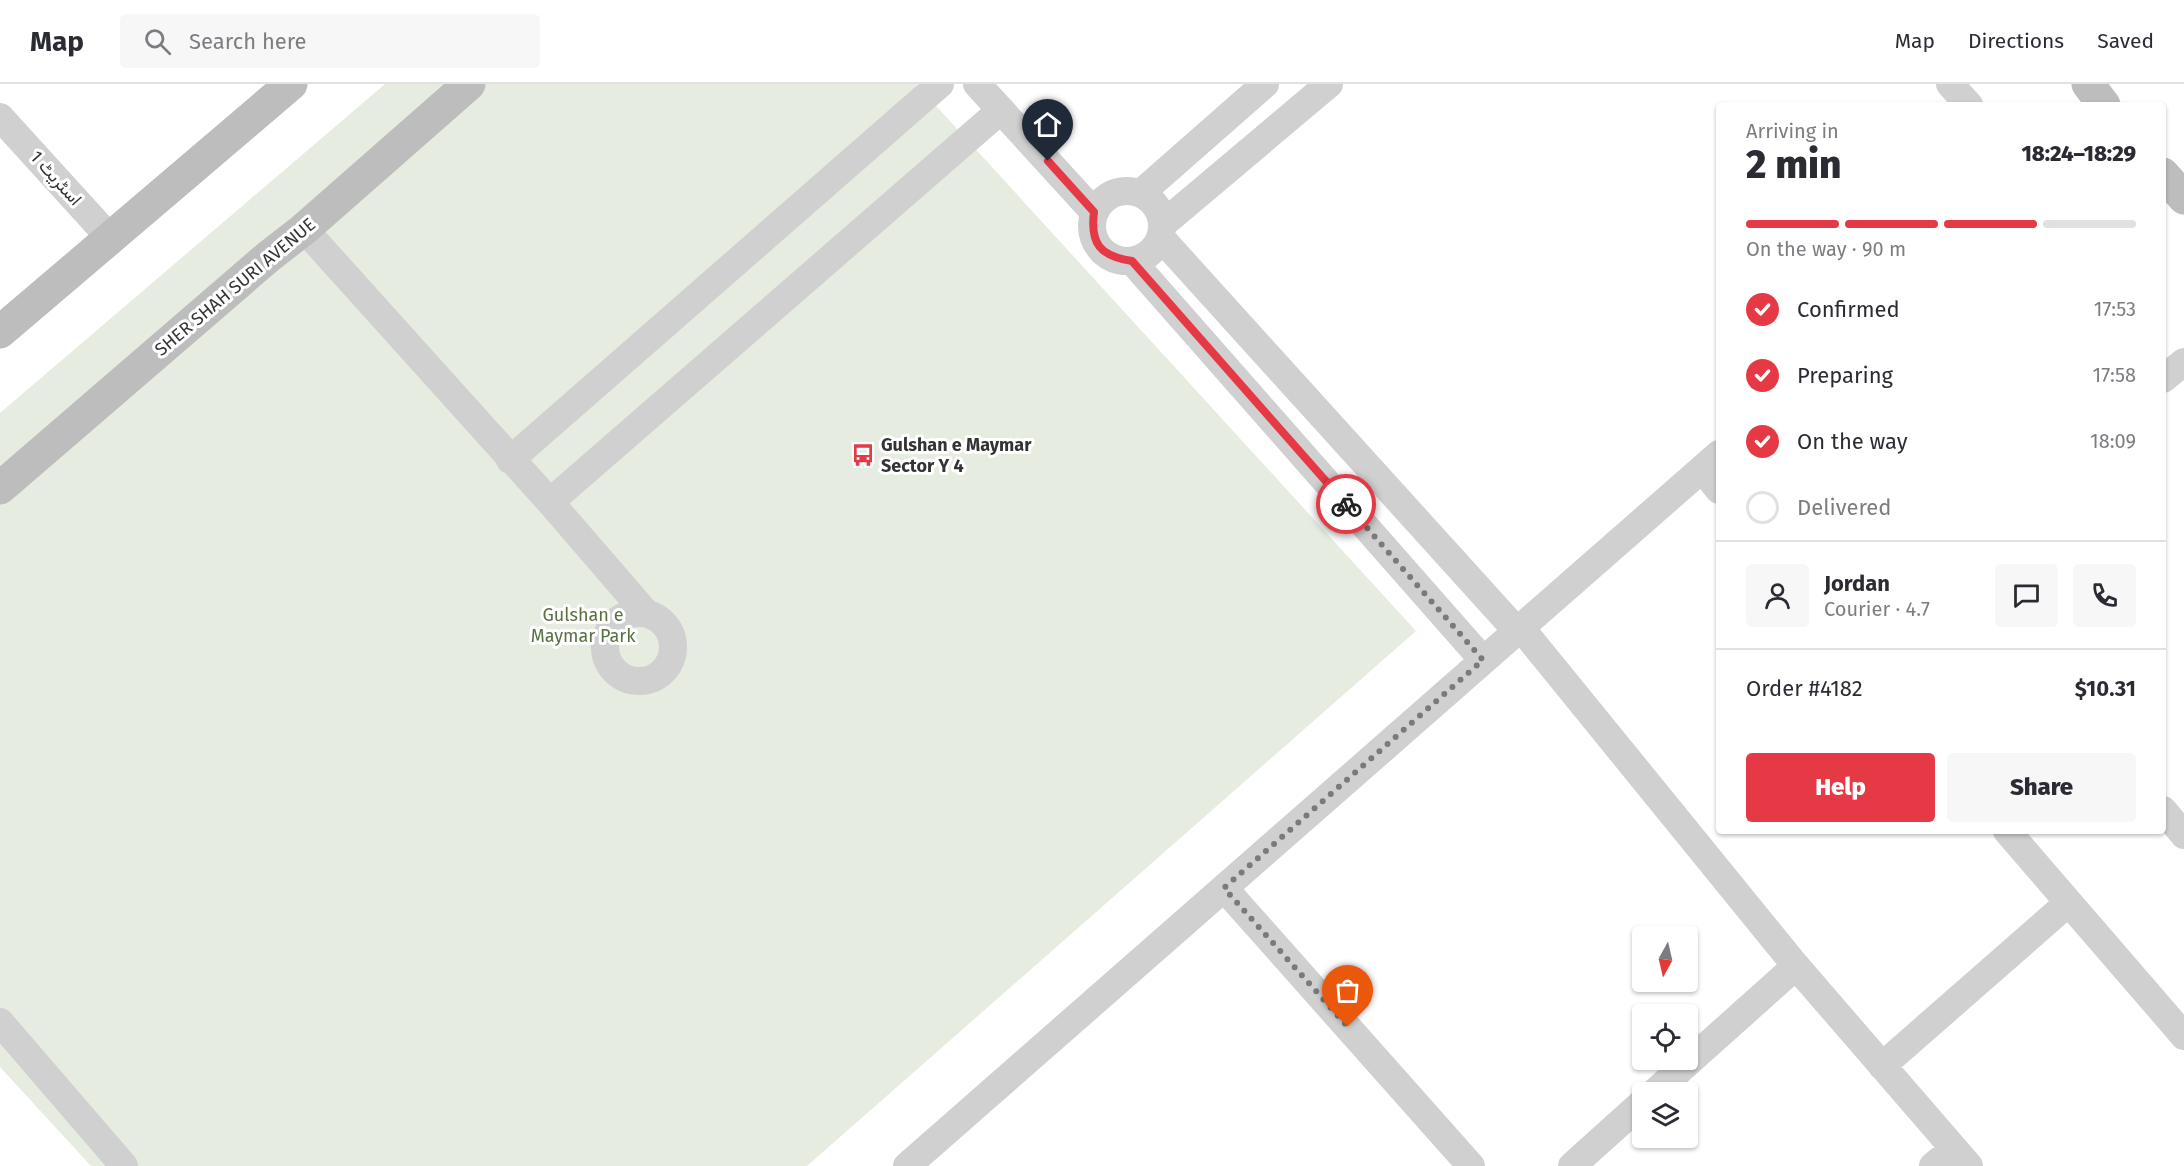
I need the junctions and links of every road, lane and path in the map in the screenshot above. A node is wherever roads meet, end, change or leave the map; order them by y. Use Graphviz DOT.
graph roads {
  1 [pos="291,84"];
  2 [pos="470,84"];
  3 [pos="940,84"];
  4 [pos="976,84"];
  5 [pos="1265,84"];
  6 [pos="1329,84"];
  7 [pos="1950,84"];
  8 [pos="2088,84"];
  9 [pos="1966,102"];
  10 [pos="2102,102"];
  11 [pos="1001,110"];
  12 [pos="0,117"];
  13 [pos="2166,177"];
  14 [pos="1141,193"];
  15 [pos="2184,198"];
  16 [pos="1094,212"];
  17 [pos="304,229"];
  18 [pos="1162,231"];
  19 [pos="111,239"];
  20 [pos="1132,261"];
  21 [pos="0,333"];
  22 [pos="510,459"];
  23 [pos="1713,471"];
  24 [pos="0,488"];
  25 [pos="550,502"];
  26 [pos="645,612"];
  27 [pos="1519,629"];
  28 [pos="1483,660"];
  29 [pos="2166,814"];
  30 [pos="2010,834"];
  31 [pos="2184,835"];
  32 [pos="1224,888"];
  33 [pos="2067,903"];
  34 [pos="1796,966"];
  35 [pos="0,1022"];
  36 [pos="2184,1036"];
  37 [pos="1882,1066"];
  38 [pos="1665,1082"];
  39 [pos="1632,1112"];
  40 [pos="1952,1160"];
  41 [pos="124,1166"];
  42 [pos="907,1166"];
  43 [pos="1471,1166"];
  44 [pos="1572,1166"];
  1 -- 19 [label="street"];
  2 -- 17 [label="street, SHER SHAH SURI AVENUE"];
  3 -- 22 [label="street"];
  4 -- 11 [label="street"];
  5 -- 14 [label="street"];
  6 -- 18 [label="street"];
  7 -- 9 [label="street"];
  8 -- 10 [label="street"];
  11 -- 16 [label="street"];
  11 -- 25 [label="street"];
  12 -- 19 [label="street, اسٹریٹ 1"];
  13 -- 15 [label="street"];
  14 -- 16 [label="street"];
  14 -- 18 [label="street"];
  16 -- 20 [label="street"];
  17 -- 22 [label="street"];
  17 -- 24 [label="street, SHER SHAH SURI AVENUE"];
  18 -- 20 [label="street"];
  18 -- 27 [label="street"];
  19 -- 21 [label="street"];
  20 -- 28 [label="street"];
  22 -- 25 [label="street"];
  23 -- 27 [label="street"];
  25 -- 26 [label="street"];
  27 -- 28 [label="street"];
  27 -- 34 [label="street"];
  28 -- 32 [label="street"];
  29 -- 31 [label="street"];
  30 -- 33 [label="street"];
  32 -- 42 [label="street"];
  32 -- 43 [label="street"];
  33 -- 36 [label="street"];
  33 -- 37 [label="street"];
  34 -- 37 [label="street"];
  34 -- 38 [label="street"];
  35 -- 41 [label="street"];
  37 -- 40 [label="street"];
  39 -- 44 [label="street"];
}
